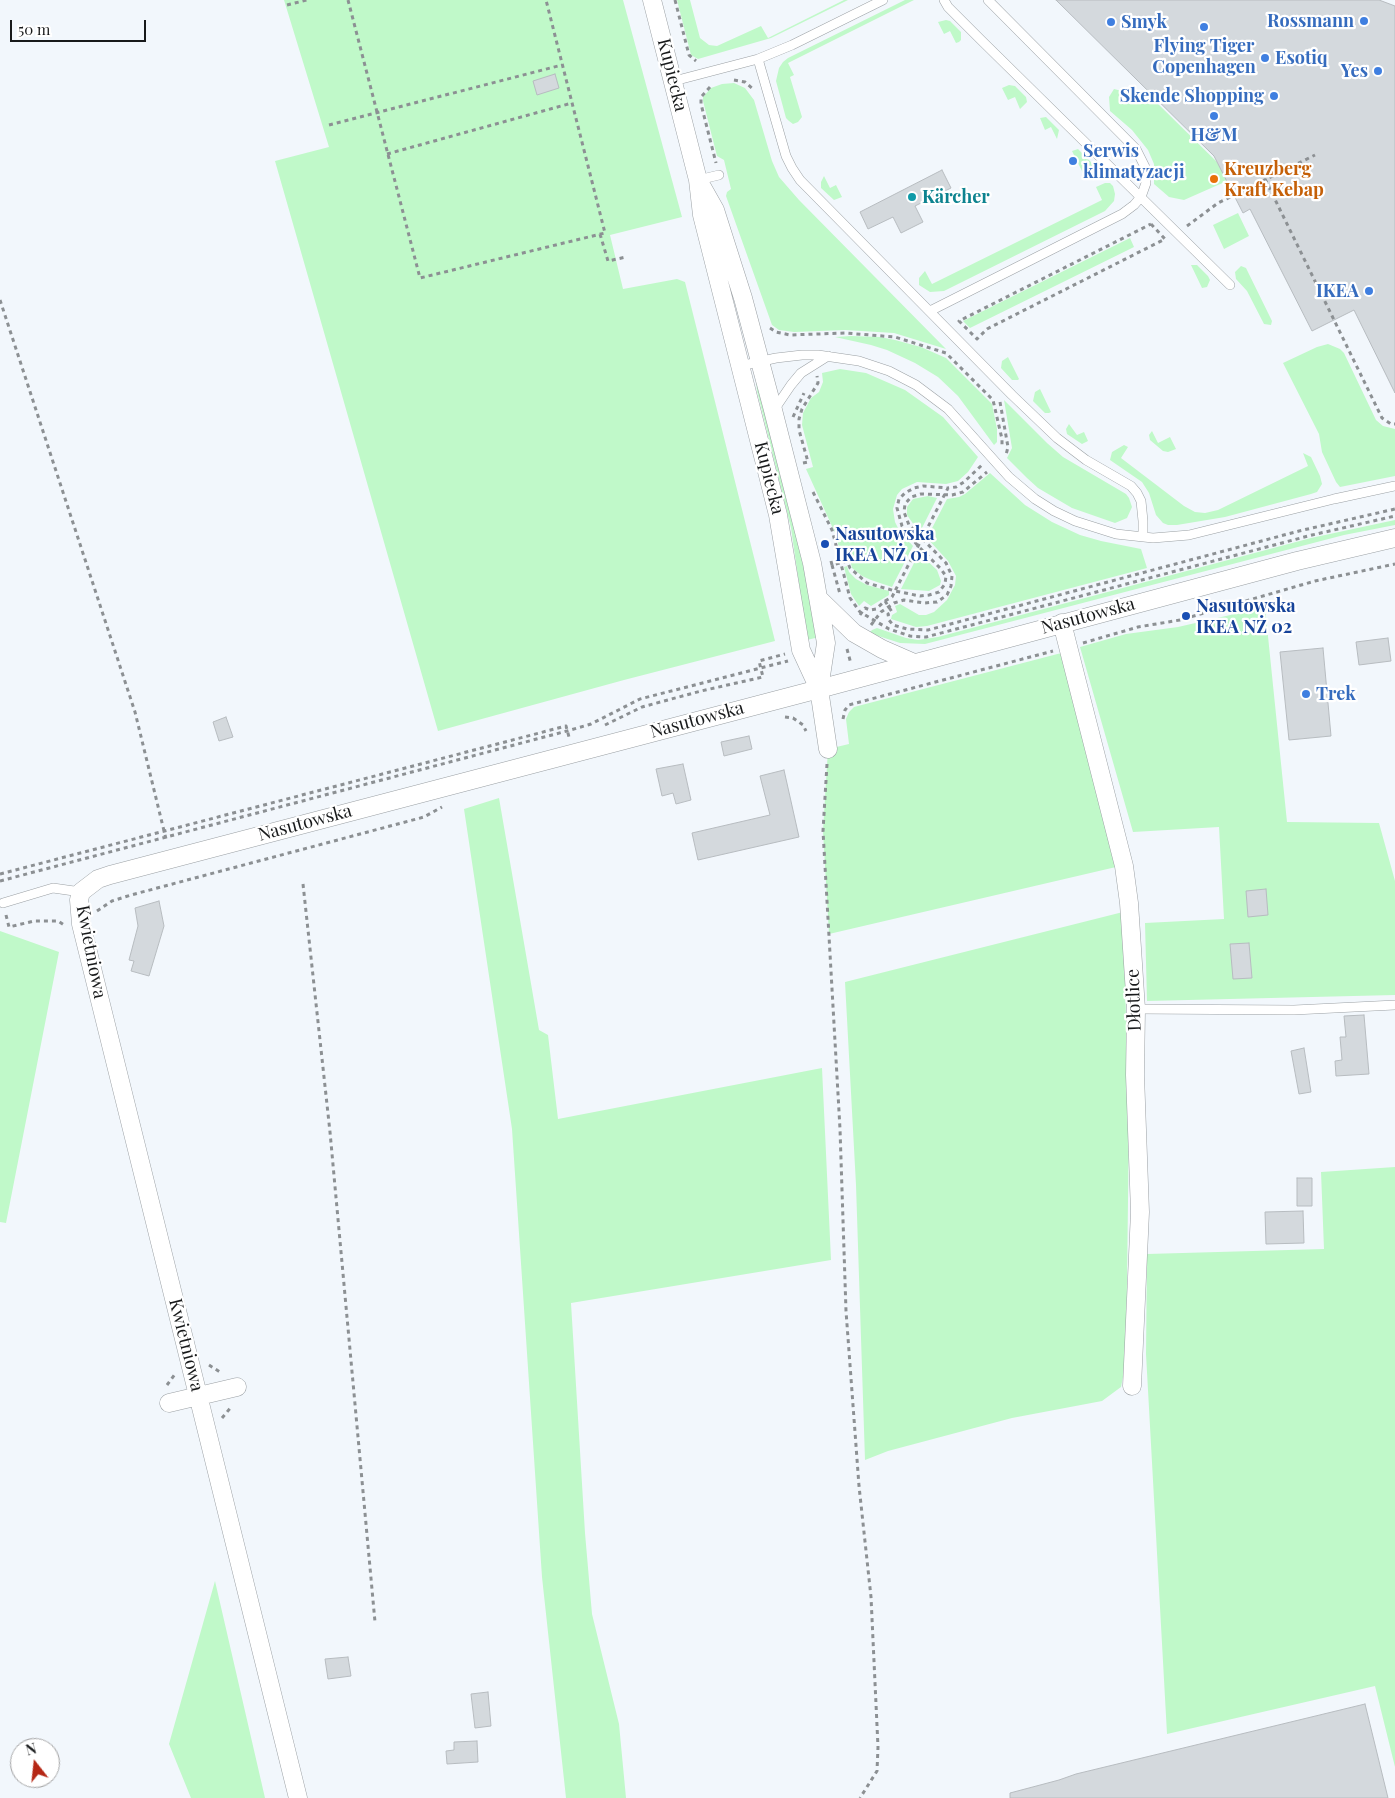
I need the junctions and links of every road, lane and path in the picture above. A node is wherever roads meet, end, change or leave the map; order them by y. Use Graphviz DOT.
graph roads {
  1 [pos="307,0"];
  2 [pos="348,0"];
  3 [pos="546,0"];
  4 [pos="652,0"];
  5 [pos="675,0"];
  6 [pos="883,0"];
  7 [pos="944,0"];
  8 [pos="988,0"];
  9 [pos="287,5"];
  10 [pos="758,59"];
  11 [pos="700,62"];
  12 [pos="562,65"];
  13 [pos="733,79"];
  14 [pos="674,82"];
  15 [pos="714,83"];
  16 [pos="755,90"];
  17 [pos="572,103"];
  18 [pos="377,113"];
  19 [pos="329,125"];
  20 [pos="387,154"];
  21 [pos="1315,155"];
  22 [pos="719,175"];
  23 [pos="1266,179"];
  24 [pos="698,180"];
  25 [pos="1141,197"];
  26 [pos="1188,226"];
  27 [pos="600,234"];
  28 [pos="626,257"];
  29 [pos="1230,285"];
  30 [pos="0,300"];
  31 [pos="930,312"];
  32 [pos="766,319"];
  33 [pos="977,339"];
  34 [pos="949,347"];
  35 [pos="828,356"];
  36 [pos="761,361"];
  37 [pos="956,361"];
  38 [pos="740,366"];
  39 [pos="806,370"];
  40 [pos="816,376"];
  41 [pos="982,382"];
  42 [pos="774,410"];
  43 [pos="793,422"];
  44 [pos="1395,424"];
  45 [pos="1002,448"];
  46 [pos="800,454"];
  47 [pos="802,463"];
  48 [pos="996,463"];
  49 [pos="796,464"];
  50 [pos="983,464"];
  51 [pos="803,469"];
  52 [pos="1395,486"];
  53 [pos="948,488"];
  54 [pos="812,490"];
  55 [pos="944,495"];
  56 [pos="1395,510"];
  57 [pos="1395,516"];
  58 [pos="1143,537"];
  59 [pos="923,538"];
  60 [pos="1395,538"];
  61 [pos="918,546"];
  62 [pos="830,557"];
  63 [pos="840,563"];
  64 [pos="1395,564"];
  65 [pos="832,565"];
  66 [pos="1090,587"];
  67 [pos="895,591"];
  68 [pos="841,597"];
  69 [pos="820,600"];
  70 [pos="885,601"];
  71 [pos="874,620"];
  72 [pos="1062,623"];
  73 [pos="862,638"];
  74 [pos="1068,646"];
  75 [pos="847,649"];
  76 [pos="826,651"];
  77 [pos="804,657"];
  78 [pos="914,663"];
  79 [pos="851,665"];
  80 [pos="763,677"];
  81 [pos="764,682"];
  82 [pos="819,688"];
  83 [pos="781,716"];
  84 [pos="843,723"];
  85 [pos="566,726"];
  86 [pos="807,732"];
  87 [pos="828,749"];
  88 [pos="449,803"];
  89 [pos="164,831"];
  90 [pos="166,838"];
  91 [pos="172,859"];
  92 [pos="0,874"];
  93 [pos="0,881"];
  94 [pos="304,884"];
  95 [pos="81,892"];
  96 [pos="3,903"];
  97 [pos="94,913"];
  98 [pos="68,928"];
  99 [pos="1395,1005"];
  100 [pos="1136,1009"];
  101 [pos="1132,1386"];
  102 [pos="237,1387"];
  103 [pos="199,1396"];
  104 [pos="169,1403"];
  105 [pos="375,1622"];
  106 [pos="298,1798"];
  107 [pos="860,1798"];
  1 -- 9 [label="path"];
  2 -- 18 [label="path"];
  3 -- 12 [label="path"];
  4 -- 14 [label="street, Kupiecka"];
  5 -- 11 [label="path"];
  6 -- 10 [label="lane"];
  7 -- 25 [label="lane"];
  8 -- 25 [label="lane"];
  10 -- 14 [label="lane"];
  10 -- 31 [label="lane"];
  12 -- 17 [label="path"];
  12 -- 18 [label="path"];
  13 -- 16 [label="path"];
  14 -- 24 [label="street, Kupiecka"];
  15 -- 22 [label="path"];
  17 -- 20 [label="path"];
  17 -- 27 [label="path"];
  18 -- 19 [label="path"];
  18 -- 20 [label="path"];
  20 -- 27 [label="path"];
  21 -- 23 [label="path"];
  22 -- 24 [label="lane"];
  23 -- 26 [label="path"];
  23 -- 44 [label="path"];
  24 -- 36 [label="street, Kupiecka"];
  24 -- 38 [label="street, Kupiecka"];
  25 -- 29 [label="lane"];
  25 -- 31 [label="lane"];
  27 -- 28 [label="path"];
  30 -- 89 [label="path"];
  31 -- 58 [label="lane"];
  32 -- 37 [label="path"];
  33 -- 33 [label="path"];
  34 -- 37 [label="path"];
  35 -- 36 [label="lane"];
  35 -- 39 [label="lane"];
  35 -- 48 [label="lane"];
  36 -- 38 [label="lane"];
  36 -- 42 [label="street, Kupiecka"];
  37 -- 45 [label="path"];
  38 -- 77 [label="street, Kupiecka"];
  39 -- 42 [label="lane"];
  39 -- 43 [label="path"];
  40 -- 47 [label="path"];
  41 -- 48 [label="path"];
  42 -- 69 [label="street, Kupiecka"];
  46 -- 47 [label="path"];
  47 -- 49 [label="path"];
  47 -- 51 [label="path"];
  48 -- 55 [label="path"];
  48 -- 58 [label="lane"];
  50 -- 53 [label="path"];
  52 -- 58 [label="lane"];
  53 -- 55 [label="path"];
  53 -- 61 [label="path"];
  54 -- 63 [label="path"];
  55 -- 59 [label="path"];
  55 -- 59 [label="path"];
  56 -- 66 [label="path"];
  57 -- 71 [label="path"];
  59 -- 61 [label="path"];
  59 -- 71 [label="path"];
  60 -- 72 [label="street, Nasutowska"];
  61 -- 67 [label="path"];
  61 -- 67 [label="path"];
  62 -- 65 [label="path"];
  63 -- 65 [label="path"];
  63 -- 67 [label="path"];
  63 -- 71 [label="path"];
  64 -- 74 [label="path"];
  65 -- 68 [label="path"];
  67 -- 70 [label="path"];
  69 -- 73 [label="street"];
  69 -- 76 [label="street, Kupiecka"];
  71 -- 73 [label="path"];
  72 -- 74 [label="street, Dłotlice"];
  72 -- 78 [label="street, Nasutowska"];
  73 -- 76 [label="path"];
  73 -- 78 [label="street"];
  74 -- 84 [label="path"];
  74 -- 100 [label="street, Dłotlice"];
  75 -- 79 [label="path"];
  76 -- 82 [label="street, Kupiecka"];
  77 -- 82 [label="street, Kupiecka"];
  77 -- 90 [label="path"];
  78 -- 82 [label="street, Nasutowska"];
  80 -- 81 [label="path"];
  82 -- 87 [label="street"];
  82 -- 91 [label="street, Nasutowska"];
  83 -- 86 [label="path"];
  85 -- 89 [label="path"];
  87 -- 107 [label="path"];
  88 -- 97 [label="path"];
  89 -- 90 [label="path"];
  89 -- 92 [label="path"];
  90 -- 91 [label="path"];
  90 -- 93 [label="path"];
  91 -- 95 [label="street, Nasutowska"];
  94 -- 105 [label="path"];
  95 -- 96 [label="lane"];
  95 -- 103 [label="street, Kwietniowa"];
  96 -- 98 [label="path"];
  99 -- 100 [label="lane"];
  100 -- 101 [label="street, Dłotlice"];
  102 -- 103 [label="street"];
  103 -- 104 [label="street"];
  103 -- 106 [label="street, Kwietniowa"];
}
